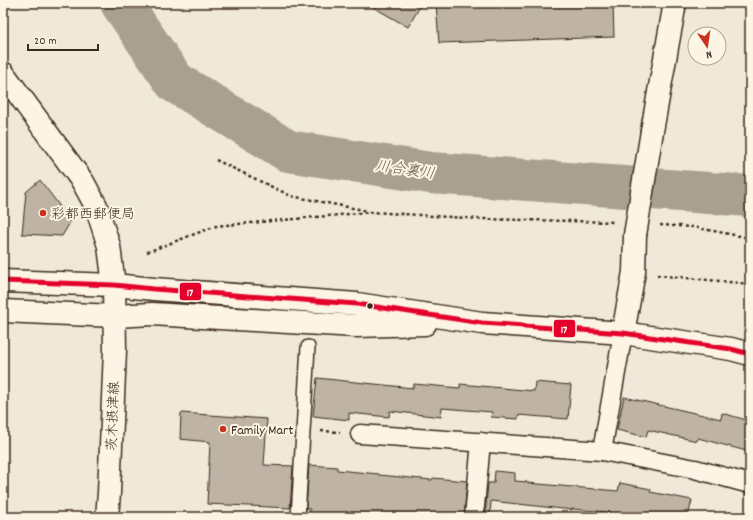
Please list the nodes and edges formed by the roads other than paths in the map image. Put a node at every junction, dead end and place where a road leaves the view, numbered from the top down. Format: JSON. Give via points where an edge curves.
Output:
{"nodes":[{"id":1,"x":675,"y":3,"type":"edge"},
{"id":2,"x":3,"y":73,"type":"edge"},
{"id":3,"x":3,"y":281,"type":"edge"},
{"id":4,"x":114,"y":285,"type":"junction"},
{"id":5,"x":3,"y":311,"type":"edge"},
{"id":6,"x":115,"y":316,"type":"junction"},
{"id":7,"x":482,"y":323,"type":"junction"},
{"id":8,"x":623,"y":333,"type":"junction"},
{"id":9,"x":308,"y":347,"type":"dead end"},
{"id":10,"x":750,"y":354,"type":"edge"},
{"id":11,"x":360,"y":434,"type":"road end"},
{"id":12,"x":480,"y":442,"type":"junction"},
{"id":13,"x":602,"y":451,"type":"junction"},
{"id":14,"x":750,"y":484,"type":"edge"},
{"id":15,"x":107,"y":517,"type":"edge"},
{"id":16,"x":298,"y":517,"type":"edge"},
{"id":17,"x":474,"y":517,"type":"edge"}],
"edges":[{"from":1,"to":8,"type":"street","bridge":true,"via":[[635,235],[634,272]]},
{"from":2,"to":4,"type":"street","name":"茨木摂津線","via":[[83,182],[96,206],[109,246]]},
{"from":3,"to":4,"type":"street"},
{"from":4,"to":6,"type":"street","name":"茨木摂津線"},
{"from":4,"to":7,"type":"street","via":[[357,304]]},
{"from":5,"to":6,"type":"street"},
{"from":6,"to":7,"type":"street","via":[[152,314],[356,326]]},
{"from":6,"to":15,"type":"street","name":"茨木摂津線"},
{"from":7,"to":8,"type":"street"},
{"from":8,"to":10,"type":"street"},
{"from":8,"to":13,"type":"street"},
{"from":9,"to":16,"type":"street"},
{"from":11,"to":12,"type":"street"},
{"from":12,"to":13,"type":"street"},
{"from":12,"to":17,"type":"street"},
{"from":13,"to":14,"type":"street","via":[[695,469]]}]}
